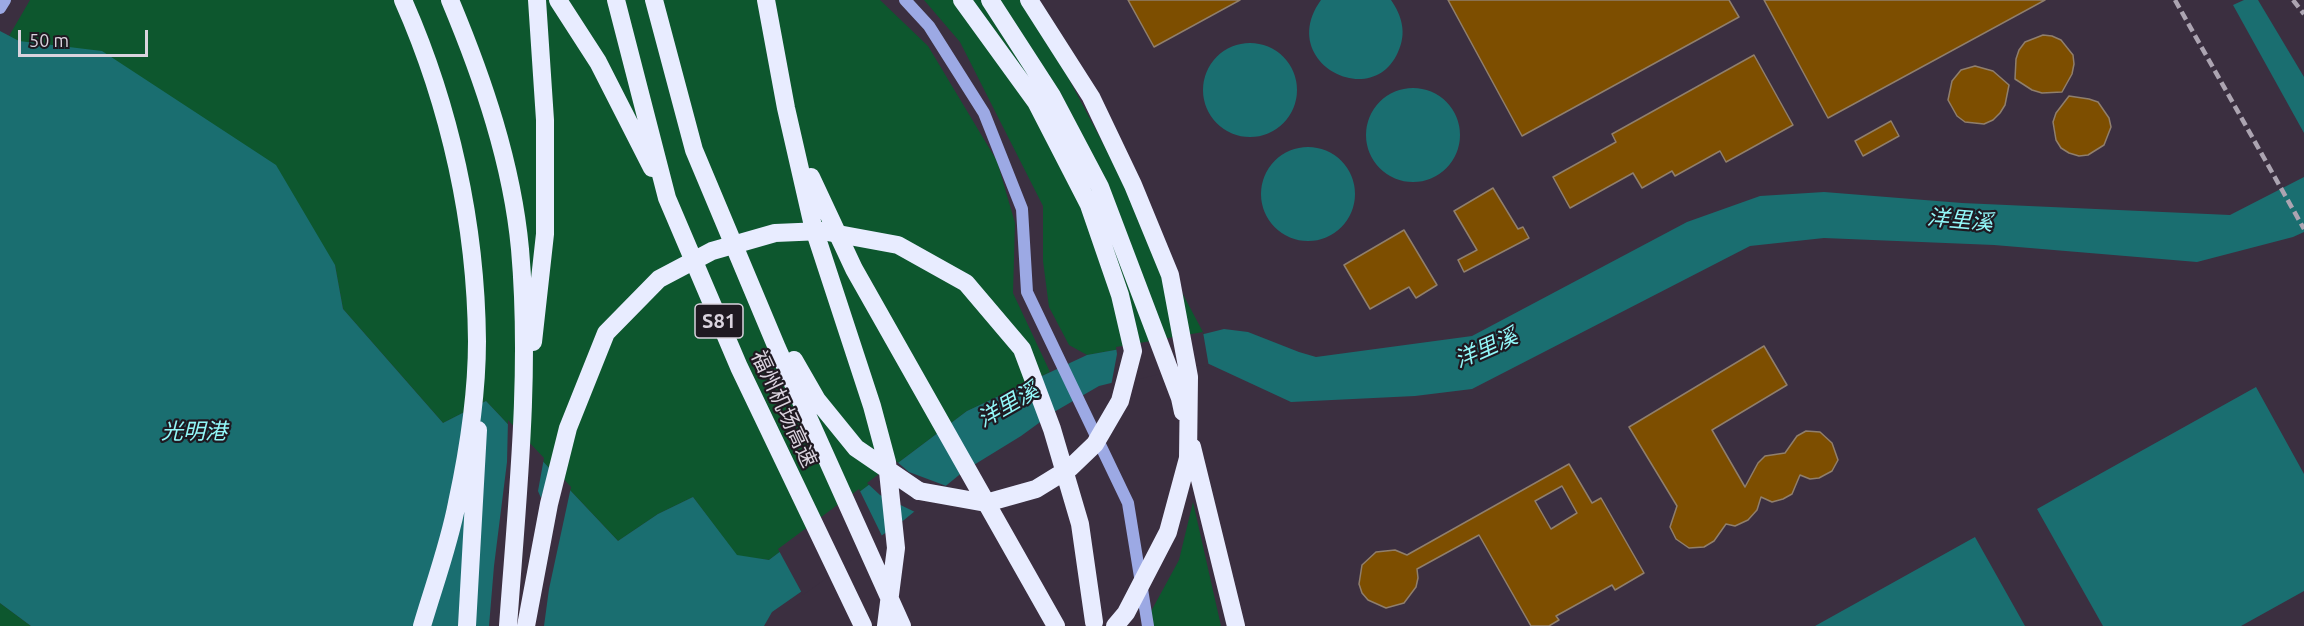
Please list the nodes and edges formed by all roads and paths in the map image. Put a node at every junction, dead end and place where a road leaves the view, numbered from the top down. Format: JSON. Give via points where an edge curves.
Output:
{"nodes":[{"id":1,"x":5,"y":0,"type":"edge"},
{"id":2,"x":403,"y":0,"type":"edge"},
{"id":3,"x":450,"y":0,"type":"edge"},
{"id":4,"x":537,"y":0,"type":"edge"},
{"id":5,"x":558,"y":0,"type":"edge"},
{"id":6,"x":616,"y":0,"type":"edge"},
{"id":7,"x":654,"y":0,"type":"edge"},
{"id":8,"x":766,"y":0,"type":"edge"},
{"id":9,"x":905,"y":0,"type":"edge"},
{"id":10,"x":962,"y":0,"type":"edge"},
{"id":11,"x":990,"y":0,"type":"edge"},
{"id":12,"x":1029,"y":0,"type":"edge"},
{"id":13,"x":0,"y":8,"type":"edge"},
{"id":14,"x":786,"y":108,"type":"junction"},
{"id":15,"x":667,"y":198,"type":"junction"},
{"id":16,"x":754,"y":291,"type":"junction"},
{"id":17,"x":477,"y":341,"type":"junction"},
{"id":18,"x":517,"y":494,"type":"junction"},
{"id":19,"x":1095,"y":624,"type":"edge"},
{"id":20,"x":422,"y":626,"type":"edge"},
{"id":21,"x":467,"y":626,"type":"edge"},
{"id":22,"x":508,"y":626,"type":"edge"},
{"id":23,"x":526,"y":626,"type":"edge"},
{"id":24,"x":863,"y":626,"type":"edge"},
{"id":25,"x":886,"y":626,"type":"edge"},
{"id":26,"x":902,"y":626,"type":"edge"},
{"id":27,"x":1056,"y":626,"type":"edge"},
{"id":28,"x":1115,"y":626,"type":"edge"},
{"id":29,"x":1148,"y":626,"type":"edge"},
{"id":30,"x":1236,"y":626,"type":"edge"}],
"edges":[{"from":1,"to":13,"type":"main road"},
{"from":2,"to":17,"type":"highway","via":[[439,96],[460,178],[472,257]]},
{"from":3,"to":18,"type":"highway","via":[[485,90],[507,170],[520,248],[524,350]]},
{"from":4,"to":18,"type":"highway","via":[[545,120],[545,234]]},
{"from":5,"to":15,"type":"highway","via":[[598,62]]},
{"from":6,"to":15,"type":"highway","name":"福州机场高速","number":"S81"},
{"from":7,"to":16,"type":"highway","name":"福州机场高速","number":"S81","via":[[694,150]]},
{"from":8,"to":14,"type":"highway"},
{"from":9,"to":29,"type":"main road","via":[[929,26],[984,113],[1022,209],[1027,292],[1128,503]]},
{"from":10,"to":16,"type":"highway","bridge":true,"via":[[1036,102],[1089,205],[1120,295],[1133,351],[1120,401],[1095,444],[1070,468],[1036,489],[986,503],[919,491],[856,448],[817,400]]},
{"from":11,"to":30,"type":"highway","bridge":true,"via":[[1052,96],[1100,187],[1180,398]]},
{"from":12,"to":28,"type":"highway","bridge":true,"via":[[1091,97],[1133,185],[1170,275],[1189,377],[1188,458],[1168,532],[1126,613]]},
{"from":14,"to":25,"type":"highway","via":[[813,226],[887,462],[896,548]]},
{"from":14,"to":27,"type":"highway","via":[[816,191],[854,269]]},
{"from":15,"to":24,"type":"highway","name":"福州机场高速","number":"S81","via":[[739,367]]},
{"from":16,"to":26,"type":"highway","name":"福州机场高速","number":"S81"},
{"from":17,"to":20,"type":"highway","via":[[471,420],[457,504]]},
{"from":17,"to":21,"type":"highway","via":[[478,451]]},
{"from":18,"to":22,"type":"highway"},
{"from":19,"to":23,"type":"highway","bridge":true,"via":[[1080,524],[1052,429],[1022,349],[966,283],[898,245],[822,231],[775,233],[712,251],[659,279],[606,333],[568,428]]}]}
